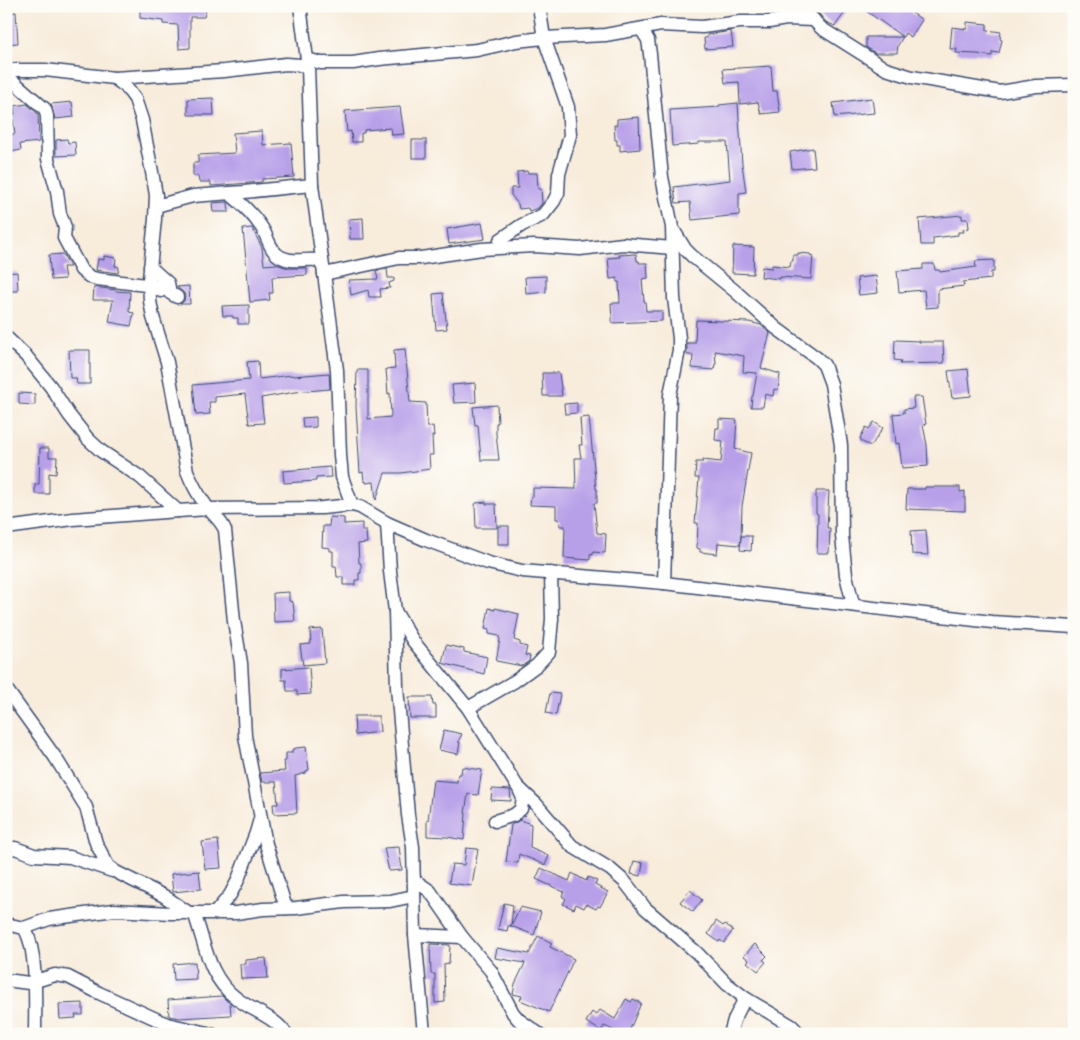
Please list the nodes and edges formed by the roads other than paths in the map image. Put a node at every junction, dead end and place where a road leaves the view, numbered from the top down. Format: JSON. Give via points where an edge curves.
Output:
{"nodes":[{"id":1,"x":300,"y":6,"type":"edge"},
{"id":2,"x":539,"y":6,"type":"edge"},
{"id":3,"x":787,"y":6,"type":"edge"},
{"id":4,"x":814,"y":20,"type":"junction"},
{"id":5,"x":641,"y":29,"type":"junction"},
{"id":6,"x":544,"y":38,"type":"junction"},
{"id":7,"x":308,"y":63,"type":"junction"},
{"id":8,"x":6,"y":70,"type":"edge"},
{"id":9,"x":6,"y":75,"type":"edge"},
{"id":10,"x":114,"y":78,"type":"junction"},
{"id":11,"x":1074,"y":85,"type":"edge"},
{"id":12,"x":312,"y":185,"type":"junction"},
{"id":13,"x":229,"y":193,"type":"junction"},
{"id":14,"x":156,"y":206,"type":"junction"},
{"id":15,"x":672,"y":227,"type":"junction"},
{"id":16,"x":500,"y":240,"type":"dead end"},
{"id":17,"x":674,"y":248,"type":"junction"},
{"id":18,"x":150,"y":267,"type":"junction"},
{"id":19,"x":323,"y":271,"type":"junction"},
{"id":20,"x":149,"y":285,"type":"junction"},
{"id":21,"x":169,"y":293,"type":"junction"},
{"id":22,"x":150,"y":301,"type":"junction"},
{"id":23,"x":6,"y":337,"type":"edge"},
{"id":24,"x":352,"y":505,"type":"junction"},
{"id":25,"x":208,"y":509,"type":"junction"},
{"id":26,"x":178,"y":510,"type":"junction"},
{"id":27,"x":387,"y":523,"type":"junction"},
{"id":28,"x":6,"y":528,"type":"edge"},
{"id":29,"x":550,"y":573,"type":"junction"},
{"id":30,"x":664,"y":583,"type":"junction"},
{"id":31,"x":853,"y":604,"type":"junction"},
{"id":32,"x":395,"y":611,"type":"junction"},
{"id":33,"x":1074,"y":627,"type":"edge"},
{"id":34,"x":6,"y":689,"type":"edge"},
{"id":35,"x":468,"y":708,"type":"junction"},
{"id":36,"x":517,"y":786,"type":"junction"},
{"id":37,"x":260,"y":817,"type":"junction"},
{"id":38,"x":495,"y":820,"type":"dead end"},
{"id":39,"x":6,"y":849,"type":"edge"},
{"id":40,"x":116,"y":872,"type":"junction"},
{"id":41,"x":414,"y":880,"type":"junction"},
{"id":42,"x":414,"y":896,"type":"junction"},
{"id":43,"x":286,"y":908,"type":"junction"},
{"id":44,"x":192,"y":913,"type":"junction"},
{"id":45,"x":215,"y":913,"type":"junction"},
{"id":46,"x":6,"y":924,"type":"edge"},
{"id":47,"x":24,"y":928,"type":"junction"},
{"id":48,"x":415,"y":935,"type":"junction"},
{"id":49,"x":462,"y":937,"type":"junction"},
{"id":50,"x":6,"y":980,"type":"edge"},
{"id":51,"x":35,"y":981,"type":"junction"},
{"id":52,"x":745,"y":998,"type":"junction"},
{"id":53,"x":788,"y":1029,"type":"edge"},
{"id":54,"x":182,"y":1031,"type":"edge"},
{"id":55,"x":35,"y":1034,"type":"edge"},
{"id":56,"x":212,"y":1034,"type":"edge"},
{"id":57,"x":286,"y":1034,"type":"edge"},
{"id":58,"x":424,"y":1034,"type":"edge"},
{"id":59,"x":539,"y":1034,"type":"edge"},
{"id":60,"x":730,"y":1034,"type":"edge"},
{"id":61,"x":800,"y":1034,"type":"edge"}],
"edges":[{"from":1,"to":7,"type":"street"},
{"from":2,"to":6,"type":"street"},
{"from":3,"to":4,"type":"street"},
{"from":4,"to":5,"type":"street","via":[[786,19],[702,27],[674,24]]},
{"from":4,"to":11,"type":"street","via":[[821,28],[886,69],[912,78],[1000,92],[1036,86]]},
{"from":5,"to":6,"type":"street","via":[[605,35]]},
{"from":5,"to":15,"type":"street","via":[[648,40],[662,177]]},
{"from":6,"to":7,"type":"street","via":[[471,51],[353,63]]},
{"from":6,"to":16,"type":"street","via":[[570,121],[558,193],[548,211]]},
{"from":7,"to":10,"type":"street"},
{"from":7,"to":12,"type":"street"},
{"from":8,"to":10,"type":"street","via":[[50,70]]},
{"from":9,"to":20,"type":"street","via":[[45,109],[48,158],[58,191],[64,238],[81,270],[97,280]]},
{"from":10,"to":14,"type":"street","via":[[131,93],[142,120]]},
{"from":12,"to":13,"type":"street"},
{"from":12,"to":19,"type":"street"},
{"from":13,"to":14,"type":"street","via":[[186,197]]},
{"from":13,"to":19,"type":"street","via":[[253,216],[277,255],[290,260],[319,261]]},
{"from":14,"to":18,"type":"street"},
{"from":15,"to":17,"type":"street"},
{"from":15,"to":31,"type":"street","via":[[692,256],[824,366],[831,384],[841,444],[842,536]]},
{"from":17,"to":19,"type":"street","via":[[636,244],[568,249],[518,247],[399,258]]},
{"from":17,"to":30,"type":"street","via":[[674,298],[679,344],[670,395]]},
{"from":18,"to":20,"type":"street"},
{"from":18,"to":21,"type":"street","via":[[168,283]]},
{"from":19,"to":24,"type":"street","via":[[337,370],[341,470]]},
{"from":20,"to":21,"type":"street"},
{"from":20,"to":22,"type":"street"},
{"from":21,"to":22,"type":"street"},
{"from":22,"to":25,"type":"street","via":[[166,362],[187,471]]},
{"from":23,"to":26,"type":"street","via":[[51,387],[88,439]]},
{"from":24,"to":25,"type":"street"},
{"from":24,"to":27,"type":"street"},
{"from":25,"to":26,"type":"street"},
{"from":25,"to":37,"type":"street","via":[[225,530],[241,663],[245,736]]},
{"from":26,"to":28,"type":"street"},
{"from":27,"to":29,"type":"street","via":[[488,562],[522,571]]},
{"from":27,"to":32,"type":"street"},
{"from":29,"to":30,"type":"street"},
{"from":29,"to":35,"type":"street","via":[[552,619],[546,657],[515,681]]},
{"from":30,"to":31,"type":"street"},
{"from":31,"to":33,"type":"street","via":[[992,622]]},
{"from":32,"to":35,"type":"street","via":[[413,641]]},
{"from":32,"to":41,"type":"street","via":[[397,686]]},
{"from":34,"to":40,"type":"street","via":[[86,807],[101,855]]},
{"from":35,"to":36,"type":"street"},
{"from":36,"to":38,"type":"street","via":[[523,798],[521,809],[514,815]]},
{"from":36,"to":52,"type":"street","via":[[572,846],[625,882],[644,908]]},
{"from":37,"to":43,"type":"street"},
{"from":37,"to":45,"type":"street","via":[[237,882]]},
{"from":39,"to":40,"type":"street","via":[[70,857]]},
{"from":40,"to":44,"type":"street"},
{"from":41,"to":42,"type":"street"},
{"from":41,"to":49,"type":"street","via":[[430,891]]},
{"from":42,"to":43,"type":"street","via":[[390,901]]},
{"from":42,"to":48,"type":"street"},
{"from":43,"to":45,"type":"street"},
{"from":44,"to":45,"type":"street"},
{"from":44,"to":47,"type":"street","via":[[114,910],[49,919]]},
{"from":44,"to":57,"type":"street","via":[[209,962],[229,992],[273,1020]]},
{"from":46,"to":47,"type":"street"},
{"from":47,"to":51,"type":"street","via":[[28,934]]},
{"from":48,"to":49,"type":"street"},
{"from":48,"to":58,"type":"street"},
{"from":49,"to":59,"type":"street","via":[[491,971],[512,1013]]},
{"from":50,"to":51,"type":"street"},
{"from":51,"to":54,"type":"street","via":[[55,975],[68,977]]},
{"from":51,"to":55,"type":"street"},
{"from":52,"to":53,"type":"street"},
{"from":52,"to":60,"type":"street"},
{"from":53,"to":61,"type":"street"},
{"from":54,"to":56,"type":"street"}]}
